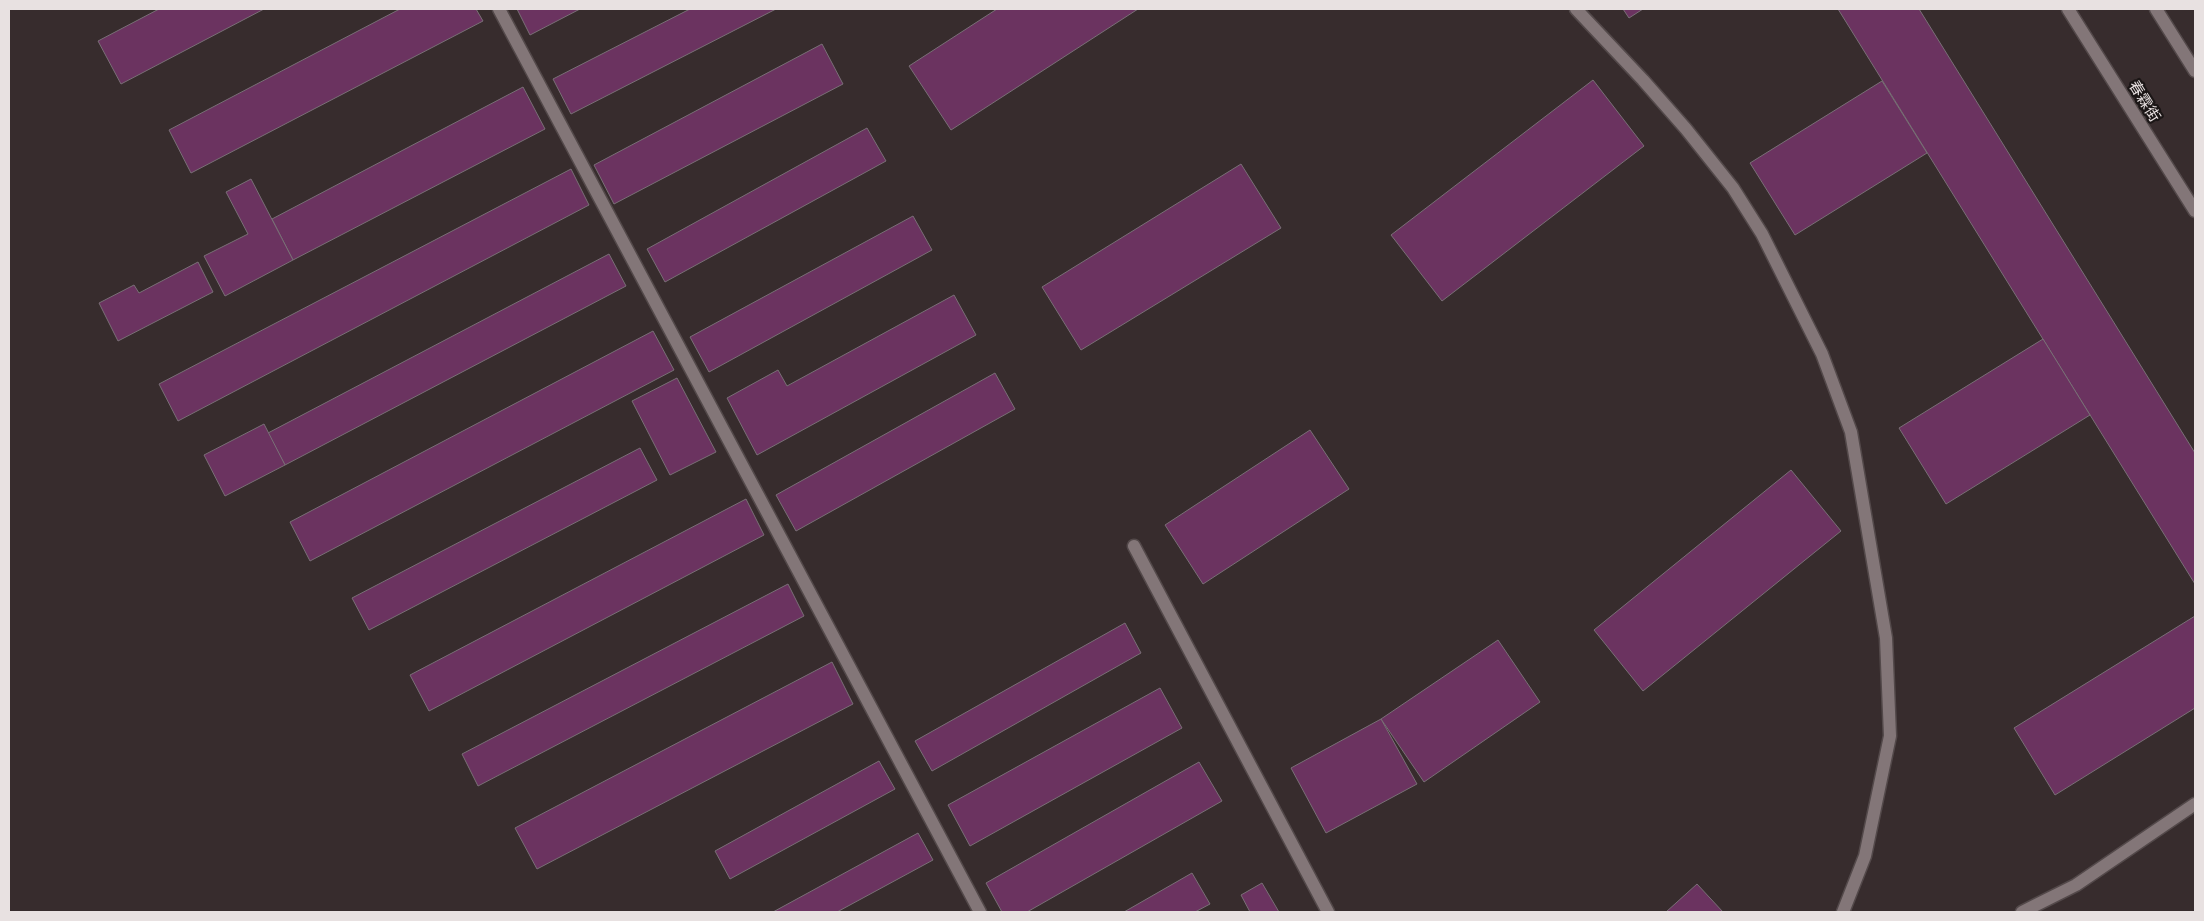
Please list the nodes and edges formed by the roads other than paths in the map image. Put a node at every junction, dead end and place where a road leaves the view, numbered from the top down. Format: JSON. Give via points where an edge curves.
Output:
{"nodes":[{"id":1,"x":499,"y":9,"type":"edge"},
{"id":2,"x":1576,"y":9,"type":"edge"},
{"id":3,"x":2068,"y":9,"type":"edge"},
{"id":4,"x":2156,"y":9,"type":"edge"},
{"id":5,"x":2195,"y":71,"type":"edge"},
{"id":6,"x":2195,"y":211,"type":"edge"},
{"id":7,"x":1134,"y":546,"type":"dead end"},
{"id":8,"x":2195,"y":804,"type":"edge"},
{"id":9,"x":980,"y":912,"type":"edge"},
{"id":10,"x":1328,"y":912,"type":"edge"},
{"id":11,"x":1843,"y":912,"type":"edge"},
{"id":12,"x":2022,"y":912,"type":"edge"}],
"edges":[{"from":1,"to":9,"type":"street"},
{"from":2,"to":11,"type":"street","via":[[1662,101],[1733,188],[1762,234],[1822,354],[1851,432],[1886,638],[1890,736],[1865,856]]},
{"from":3,"to":6,"type":"street","name":"春霖街"},
{"from":4,"to":5,"type":"street"},
{"from":7,"to":10,"type":"street"},
{"from":8,"to":12,"type":"street","via":[[2076,885]]}]}
